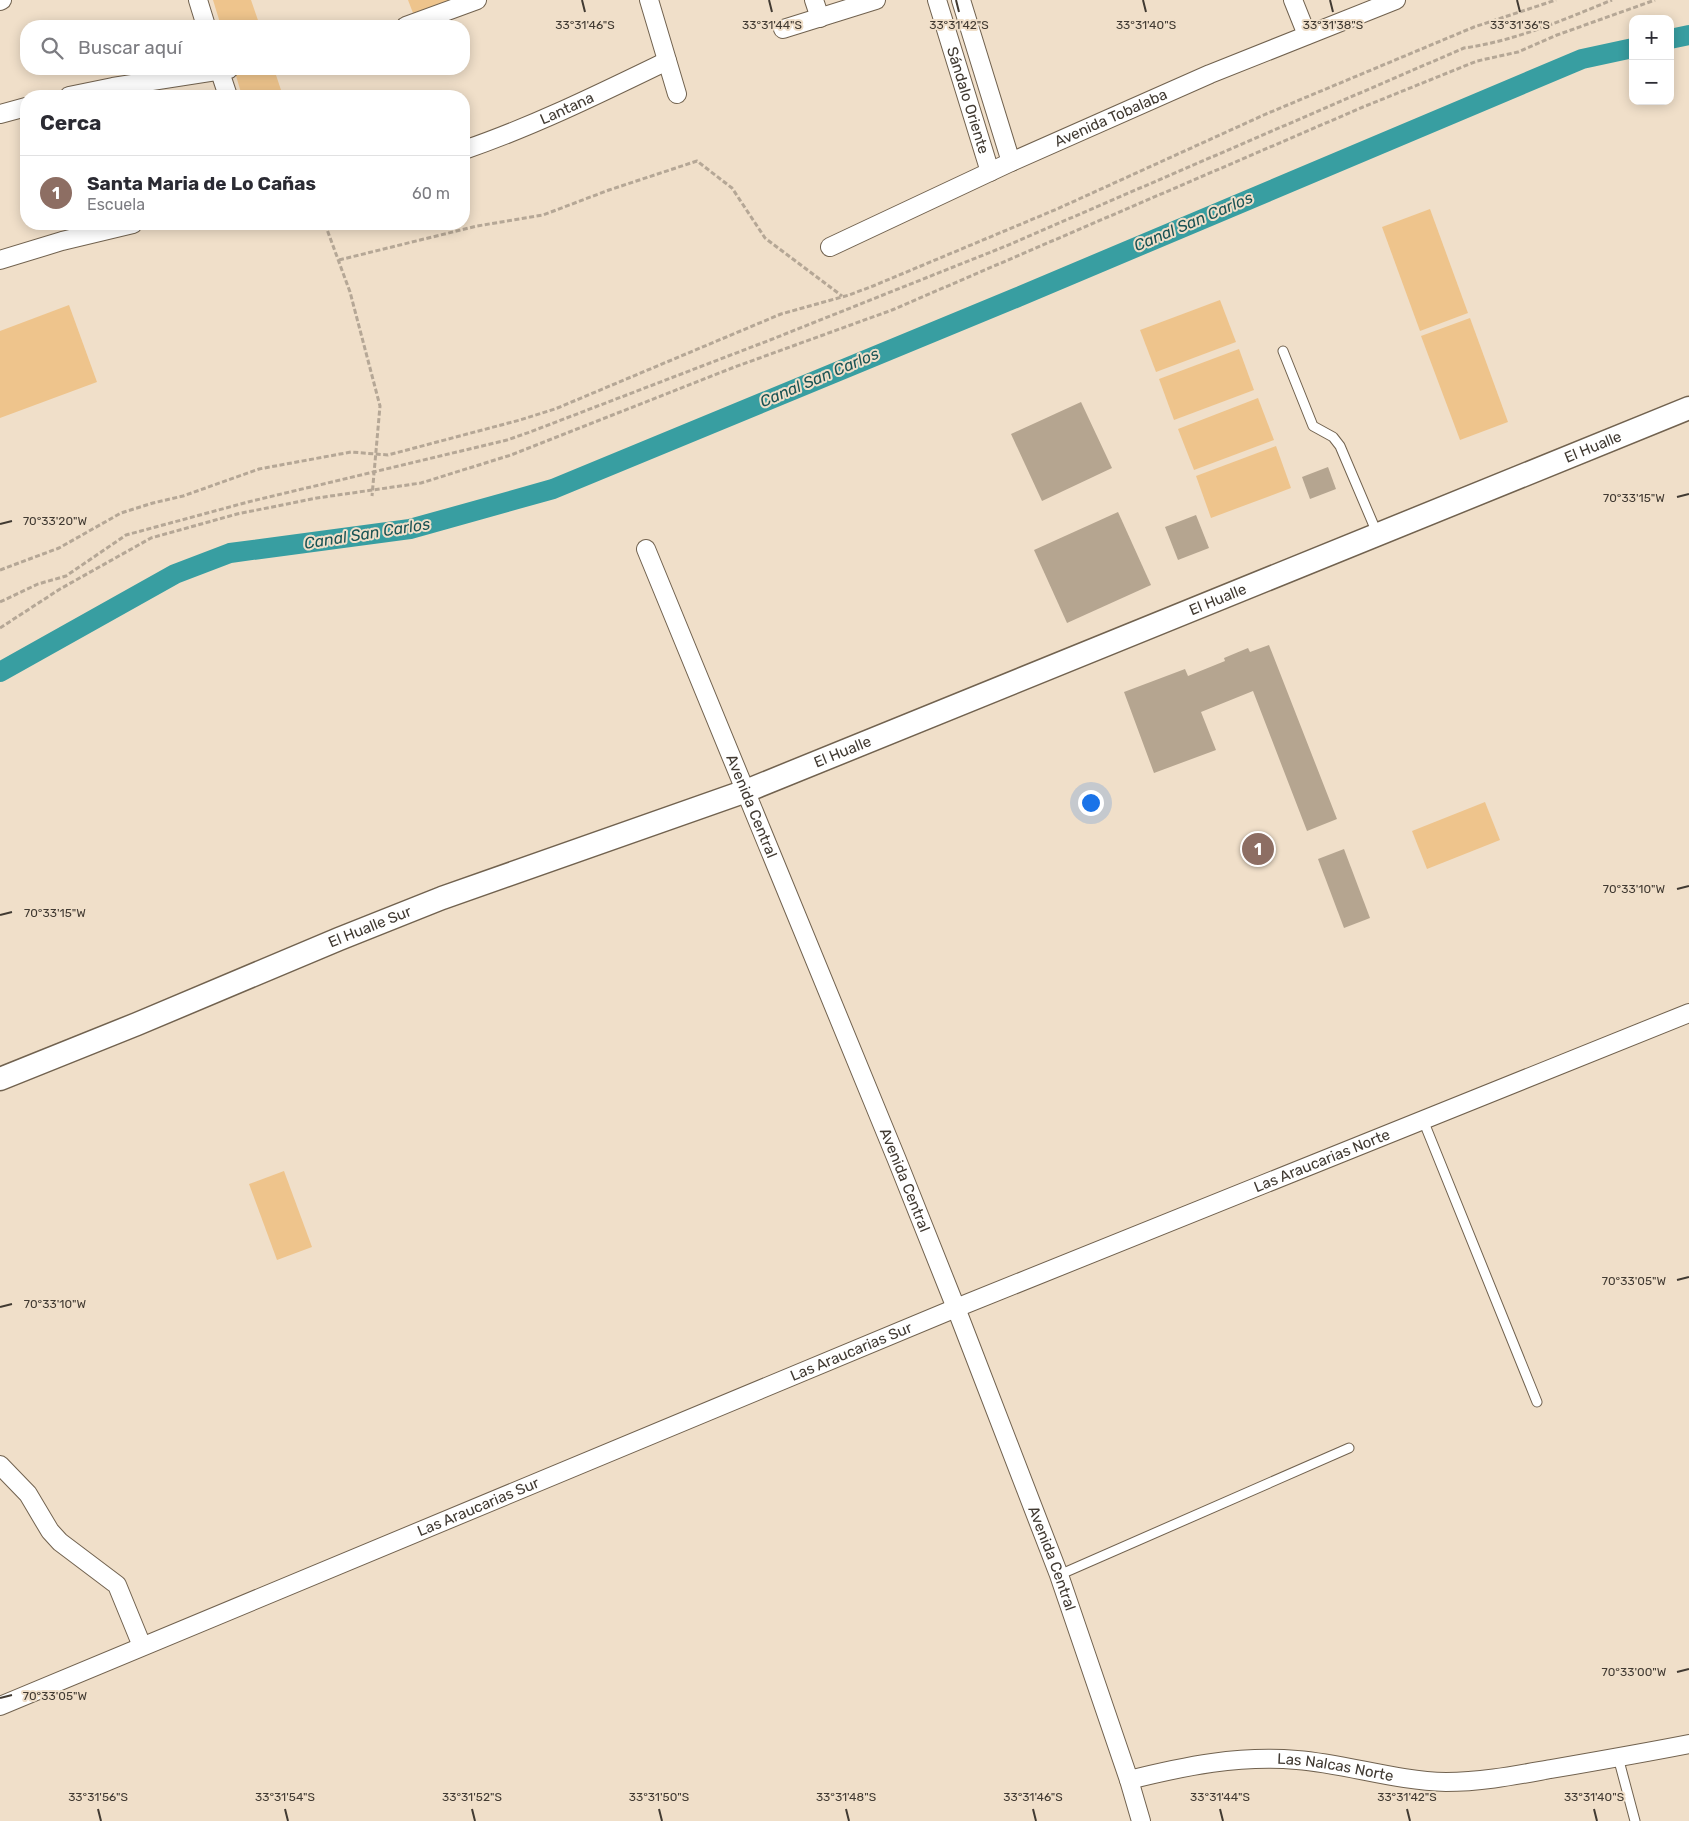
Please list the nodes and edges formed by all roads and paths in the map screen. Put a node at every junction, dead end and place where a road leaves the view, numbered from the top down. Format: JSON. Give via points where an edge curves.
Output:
{"nodes":[{"id":1,"x":198,"y":0,"type":"edge"},
{"id":2,"x":477,"y":0,"type":"edge"},
{"id":3,"x":649,"y":0,"type":"edge"},
{"id":4,"x":814,"y":0,"type":"edge"},
{"id":5,"x":876,"y":0,"type":"edge"},
{"id":6,"x":937,"y":0,"type":"edge"},
{"id":7,"x":961,"y":0,"type":"edge"},
{"id":8,"x":1292,"y":0,"type":"edge"},
{"id":9,"x":1396,"y":0,"type":"edge"},
{"id":10,"x":1556,"y":0,"type":"edge"},
{"id":11,"x":1612,"y":0,"type":"edge"},
{"id":12,"x":1655,"y":0,"type":"edge"},
{"id":13,"x":820,"y":18,"type":"junction"},
{"id":14,"x":204,"y":20,"type":"edge"},
{"id":15,"x":422,"y":20,"type":"edge"},
{"id":16,"x":783,"y":29,"type":"dead end"},
{"id":17,"x":1307,"y":35,"type":"junction"},
{"id":18,"x":667,"y":61,"type":"junction"},
{"id":19,"x":186,"y":75,"type":"edge"},
{"id":20,"x":224,"y":75,"type":"edge"},
{"id":21,"x":98,"y":90,"type":"edge"},
{"id":22,"x":227,"y":90,"type":"edge"},
{"id":23,"x":677,"y":94,"type":"dead end"},
{"id":24,"x":20,"y":109,"type":"edge"},
{"id":25,"x":0,"y":114,"type":"edge"},
{"id":26,"x":470,"y":148,"type":"edge"},
{"id":27,"x":1011,"y":162,"type":"junction"},
{"id":28,"x":990,"y":172,"type":"junction"},
{"id":29,"x":470,"y":228,"type":"edge"},
{"id":30,"x":108,"y":230,"type":"edge"},
{"id":31,"x":327,"y":230,"type":"edge"},
{"id":32,"x":461,"y":230,"type":"edge"},
{"id":33,"x":830,"y":247,"type":"dead end"},
{"id":34,"x":0,"y":260,"type":"edge"},
{"id":35,"x":339,"y":260,"type":"junction"},
{"id":36,"x":842,"y":296,"type":"junction"},
{"id":37,"x":1282,"y":351,"type":"dead end"},
{"id":38,"x":1689,"y":408,"type":"edge"},
{"id":39,"x":376,"y":453,"type":"junction"},
{"id":40,"x":374,"y":472,"type":"junction"},
{"id":41,"x":372,"y":490,"type":"junction"},
{"id":42,"x":372,"y":496,"type":"dead end"},
{"id":43,"x":1378,"y":535,"type":"junction"},
{"id":44,"x":646,"y":549,"type":"dead end"},
{"id":45,"x":0,"y":570,"type":"edge"},
{"id":46,"x":0,"y":602,"type":"edge"},
{"id":47,"x":0,"y":628,"type":"edge"},
{"id":48,"x":746,"y":792,"type":"junction"},
{"id":49,"x":1689,"y":1013,"type":"edge"},
{"id":50,"x":0,"y":1079,"type":"edge"},
{"id":51,"x":1423,"y":1120,"type":"junction"},
{"id":52,"x":956,"y":1308,"type":"junction"},
{"id":53,"x":1537,"y":1402,"type":"dead end"},
{"id":54,"x":1349,"y":1448,"type":"dead end"},
{"id":55,"x":0,"y":1466,"type":"edge"},
{"id":56,"x":1059,"y":1575,"type":"junction"},
{"id":57,"x":142,"y":1646,"type":"junction"},
{"id":58,"x":0,"y":1706,"type":"edge"},
{"id":59,"x":1689,"y":1744,"type":"edge"},
{"id":60,"x":1618,"y":1757,"type":"junction"},
{"id":61,"x":1129,"y":1780,"type":"junction"},
{"id":62,"x":1141,"y":1821,"type":"edge"},
{"id":63,"x":1635,"y":1821,"type":"edge"}],
"edges":[{"from":1,"to":14,"type":"street"},
{"from":2,"to":15,"type":"street"},
{"from":3,"to":18,"type":"street"},
{"from":4,"to":13,"type":"street"},
{"from":5,"to":13,"type":"street"},
{"from":6,"to":28,"type":"street","name":"Sándalo Oriente"},
{"from":7,"to":27,"type":"street","name":"Sándalo Oriente"},
{"from":8,"to":17,"type":"street"},
{"from":9,"to":17,"type":"street","name":"Avenida Tobalaba"},
{"from":10,"to":36,"type":"path","via":[[1474,27],[1266,114],[1024,223]]},
{"from":11,"to":40,"type":"path","via":[[1516,37],[1464,48],[1006,246],[762,344],[506,440]]},
{"from":12,"to":41,"type":"path","via":[[1518,52],[1477,61],[1363,106],[892,310],[511,454],[421,482]]},
{"from":13,"to":16,"type":"street"},
{"from":17,"to":27,"type":"street","name":"Avenida Tobalaba"},
{"from":18,"to":23,"type":"street"},
{"from":18,"to":26,"type":"street","name":"Lantana","via":[[550,116]]},
{"from":19,"to":21,"type":"street"},
{"from":20,"to":22,"type":"street"},
{"from":24,"to":25,"type":"street"},
{"from":27,"to":28,"type":"street","name":"Avenida Tobalaba"},
{"from":28,"to":33,"type":"street","name":"Avenida Tobalaba"},
{"from":29,"to":36,"type":"path","via":[[543,215],[697,161],[732,188],[765,238]]},
{"from":30,"to":34,"type":"street"},
{"from":31,"to":35,"type":"path"},
{"from":32,"to":35,"type":"path"},
{"from":35,"to":39,"type":"path","via":[[380,406]]},
{"from":36,"to":39,"type":"path","via":[[781,314],[528,418],[388,454]]},
{"from":37,"to":43,"type":"lane","via":[[1313,426],[1333,437],[1340,446]]},
{"from":38,"to":43,"type":"street","name":"El Hualle"},
{"from":39,"to":40,"type":"path"},
{"from":39,"to":45,"type":"path","via":[[332,454],[259,469],[183,496],[121,513],[59,548]]},
{"from":40,"to":41,"type":"path"},
{"from":40,"to":46,"type":"path","via":[[126,535],[66,576],[38,584]]},
{"from":41,"to":42,"type":"path"},
{"from":41,"to":47,"type":"path","via":[[237,514],[151,538],[60,589]]},
{"from":43,"to":48,"type":"street","name":"El Hualle"},
{"from":44,"to":48,"type":"street","name":"Avenida Central"},
{"from":48,"to":50,"type":"street","name":"El Hualle Sur","via":[[442,898]]},
{"from":48,"to":52,"type":"street","name":"Avenida Central"},
{"from":49,"to":51,"type":"street","name":"Las Araucarias Norte"},
{"from":51,"to":52,"type":"street","name":"Las Araucarias Norte"},
{"from":51,"to":53,"type":"lane"},
{"from":52,"to":56,"type":"street","name":"Avenida Central"},
{"from":52,"to":57,"type":"street","name":"Las Araucarias Sur"},
{"from":54,"to":56,"type":"lane"},
{"from":55,"to":57,"type":"street","via":[[28,1494],[46,1526],[60,1542],[117,1585]]},
{"from":56,"to":61,"type":"street","name":"Avenida Central"},
{"from":57,"to":58,"type":"street","name":"Las Araucarias Sur"},
{"from":59,"to":60,"type":"street","name":"Las Nalcas Norte"},
{"from":60,"to":61,"type":"street","name":"Las Nalcas Norte","via":[[1481,1780],[1446,1782],[1298,1760],[1260,1758],[1187,1766]]},
{"from":60,"to":63,"type":"lane"},
{"from":61,"to":62,"type":"street","name":"Avenida Central"}]}
